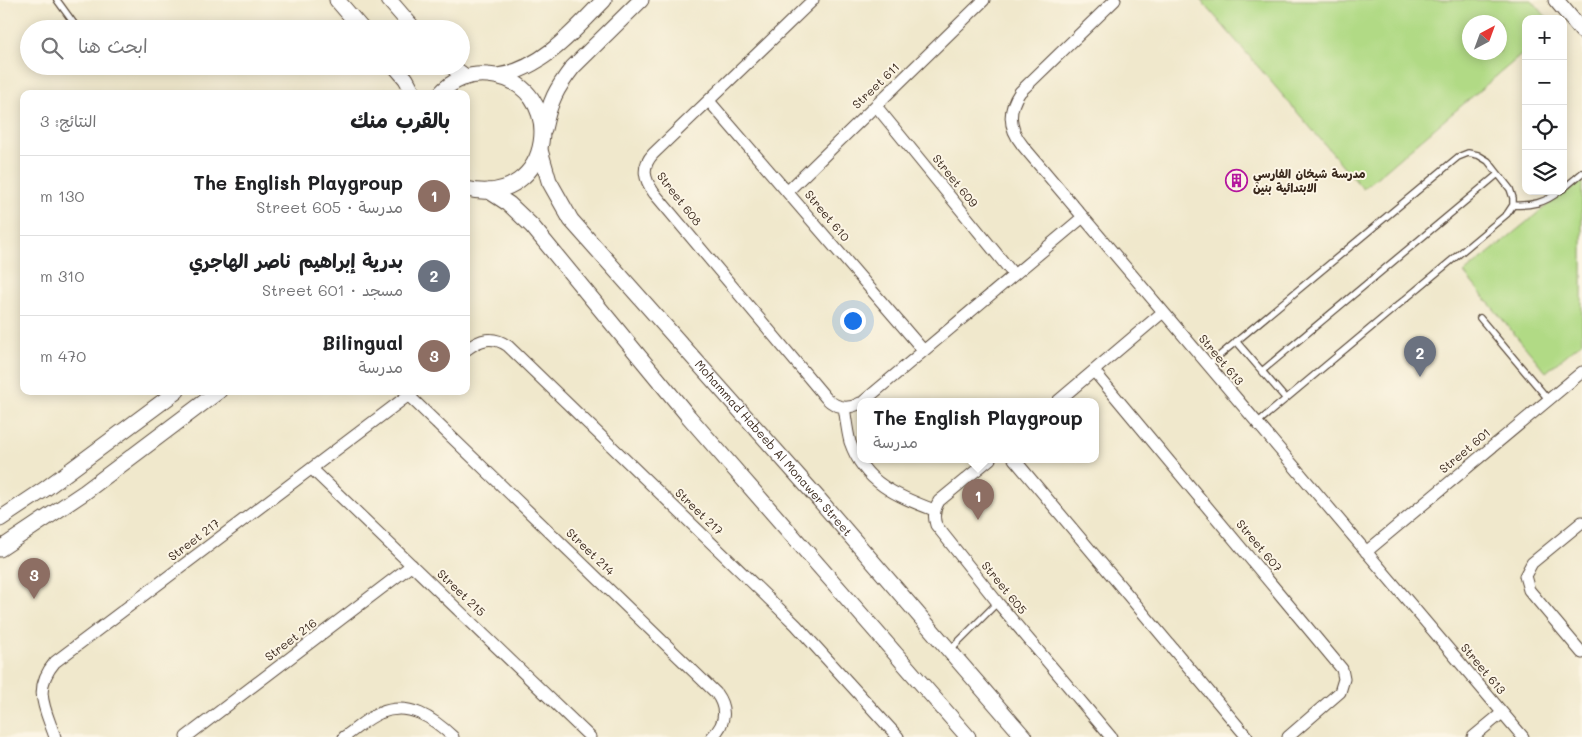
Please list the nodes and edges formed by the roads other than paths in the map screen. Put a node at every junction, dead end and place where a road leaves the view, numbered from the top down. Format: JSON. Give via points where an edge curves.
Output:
{"nodes":[{"id":1,"x":57,"y":0,"type":"edge"},
{"id":2,"x":337,"y":0,"type":"edge"},
{"id":3,"x":389,"y":0,"type":"edge"},
{"id":4,"x":604,"y":0,"type":"edge"},
{"id":5,"x":641,"y":0,"type":"edge"},
{"id":6,"x":813,"y":0,"type":"edge"},
{"id":7,"x":984,"y":0,"type":"edge"},
{"id":8,"x":1115,"y":0,"type":"edge"},
{"id":9,"x":1556,"y":0,"type":"edge"},
{"id":10,"x":71,"y":20,"type":"edge"},
{"id":11,"x":354,"y":20,"type":"edge"},
{"id":12,"x":406,"y":20,"type":"edge"},
{"id":13,"x":1582,"y":31,"type":"edge"},
{"id":14,"x":402,"y":75,"type":"edge"},
{"id":15,"x":463,"y":75,"type":"edge"},
{"id":16,"x":498,"y":76,"type":"junction"},
{"id":17,"x":466,"y":77,"type":"junction"},
{"id":18,"x":412,"y":90,"type":"edge"},
{"id":19,"x":444,"y":90,"type":"edge"},
{"id":20,"x":709,"y":101,"type":"junction"},
{"id":21,"x":876,"y":106,"type":"junction"},
{"id":22,"x":541,"y":142,"type":"junction"},
{"id":23,"x":1582,"y":173,"type":"edge"},
{"id":24,"x":1498,"y":174,"type":"junction"},
{"id":25,"x":1567,"y":186,"type":"edge"},
{"id":26,"x":474,"y":191,"type":"edge"},
{"id":27,"x":788,"y":192,"type":"junction"},
{"id":28,"x":1555,"y":195,"type":"edge"},
{"id":29,"x":1513,"y":205,"type":"junction"},
{"id":30,"x":1083,"y":217,"type":"junction"},
{"id":31,"x":1014,"y":274,"type":"junction"},
{"id":32,"x":1163,"y":312,"type":"junction"},
{"id":33,"x":1480,"y":318,"type":"dead end"},
{"id":34,"x":1236,"y":341,"type":"junction"},
{"id":35,"x":470,"y":347,"type":"edge"},
{"id":36,"x":923,"y":350,"type":"junction"},
{"id":37,"x":1208,"y":365,"type":"junction"},
{"id":38,"x":1094,"y":371,"type":"junction"},
{"id":39,"x":1262,"y":371,"type":"junction"},
{"id":40,"x":1582,"y":372,"type":"edge"},
{"id":41,"x":172,"y":395,"type":"edge"},
{"id":42,"x":214,"y":395,"type":"edge"},
{"id":43,"x":408,"y":395,"type":"edge"},
{"id":44,"x":413,"y":395,"type":"edge"},
{"id":45,"x":867,"y":398,"type":"edge"},
{"id":46,"x":1062,"y":398,"type":"edge"},
{"id":47,"x":1286,"y":399,"type":"junction"},
{"id":48,"x":1548,"y":399,"type":"junction"},
{"id":49,"x":857,"y":405,"type":"edge"},
{"id":50,"x":844,"y":408,"type":"junction"},
{"id":51,"x":1257,"y":423,"type":"junction"},
{"id":52,"x":857,"y":456,"type":"edge"},
{"id":53,"x":861,"y":463,"type":"edge"},
{"id":54,"x":985,"y":463,"type":"edge"},
{"id":55,"x":1017,"y":463,"type":"edge"},
{"id":56,"x":312,"y":468,"type":"junction"},
{"id":57,"x":934,"y":510,"type":"junction"},
{"id":58,"x":0,"y":519,"type":"edge"},
{"id":59,"x":1582,"y":522,"type":"edge"},
{"id":60,"x":0,"y":549,"type":"edge"},
{"id":61,"x":1366,"y":552,"type":"junction"},
{"id":62,"x":412,"y":565,"type":"junction"},
{"id":63,"x":998,"y":603,"type":"junction"},
{"id":64,"x":949,"y":650,"type":"junction"},
{"id":65,"x":1582,"y":653,"type":"edge"},
{"id":66,"x":1502,"y":712,"type":"junction"},
{"id":67,"x":55,"y":737,"type":"edge"},
{"id":68,"x":186,"y":737,"type":"edge"},
{"id":69,"x":344,"y":737,"type":"edge"},
{"id":70,"x":453,"y":737,"type":"edge"},
{"id":71,"x":590,"y":737,"type":"edge"},
{"id":72,"x":712,"y":737,"type":"edge"},
{"id":73,"x":898,"y":737,"type":"edge"},
{"id":74,"x":968,"y":737,"type":"edge"},
{"id":75,"x":1024,"y":737,"type":"edge"},
{"id":76,"x":1111,"y":737,"type":"edge"},
{"id":77,"x":1247,"y":737,"type":"edge"},
{"id":78,"x":1288,"y":737,"type":"edge"},
{"id":79,"x":1473,"y":737,"type":"edge"},
{"id":80,"x":1522,"y":737,"type":"edge"}],
"edges":[{"from":1,"to":10,"type":"lane"},
{"from":2,"to":11,"type":"main road"},
{"from":3,"to":12,"type":"main road"},
{"from":4,"to":16,"type":"main road","via":[[547,54],[526,67]]},
{"from":5,"to":22,"type":"main road","via":[[564,79],[550,105]]},
{"from":6,"to":20,"type":"street","name":"Street 608"},
{"from":7,"to":21,"type":"street","name":"Street 611"},
{"from":8,"to":30,"type":"street","name":"Street 613","via":[[1020,92],[1012,106],[1012,128],[1018,141]]},
{"from":9,"to":13,"type":"main road"},
{"from":14,"to":18,"type":"main road"},
{"from":15,"to":17,"type":"main road"},
{"from":16,"to":17,"type":"main road"},
{"from":16,"to":22,"type":"main road","name":"Mohammad Habeeb Al Monawer Street","via":[[520,87],[533,102],[541,119]]},
{"from":17,"to":19,"type":"main road"},
{"from":20,"to":27,"type":"street","name":"Street 610"},
{"from":20,"to":50,"type":"street","name":"Street 608","via":[[649,159],[644,170],[647,182],[821,393],[830,402]]},
{"from":21,"to":27,"type":"street","name":"Street 611"},
{"from":21,"to":31,"type":"street","name":"Street 609"},
{"from":22,"to":26,"type":"main road","via":[[532,168],[519,180],[507,187]]},
{"from":22,"to":64,"type":"main road","name":"Mohammad Habeeb Al Monawer Street","via":[[549,181],[572,220]]},
{"from":23,"to":25,"type":"lane"},
{"from":24,"to":29,"type":"lane","via":[[1510,189]]},
{"from":24,"to":34,"type":"lane","via":[[1488,161],[1478,155],[1468,153],[1458,157]]},
{"from":24,"to":39,"type":"lane"},
{"from":26,"to":74,"type":"main road","via":[[509,204],[532,226],[689,417]]},
{"from":27,"to":36,"type":"street","name":"Street 610"},
{"from":28,"to":29,"type":"lane","via":[[1540,203]]},
{"from":29,"to":47,"type":"lane","via":[[1507,214]]},
{"from":30,"to":31,"type":"street"},
{"from":30,"to":32,"type":"street","name":"Street 613"},
{"from":31,"to":36,"type":"street"},
{"from":32,"to":37,"type":"street","name":"Street 613"},
{"from":32,"to":38,"type":"street"},
{"from":33,"to":48,"type":"lane"},
{"from":34,"to":37,"type":"lane"},
{"from":34,"to":39,"type":"lane"},
{"from":35,"to":73,"type":"street","name":"Street 217","via":[[486,339],[498,340],[508,346],[796,625]]},
{"from":36,"to":45,"type":"street"},
{"from":37,"to":51,"type":"street","name":"Street 613"},
{"from":38,"to":46,"type":"street"},
{"from":38,"to":78,"type":"street","name":"Street 607","via":[[1342,669],[1344,679],[1340,692]]},
{"from":39,"to":47,"type":"lane"},
{"from":40,"to":48,"type":"street","name":"Street 601"},
{"from":41,"to":58,"type":"main road","via":[[60,479]]},
{"from":42,"to":60,"type":"main road","via":[[85,492]]},
{"from":43,"to":56,"type":"street","name":"Street 217"},
{"from":44,"to":72,"type":"street","name":"Street 214","via":[[716,693],[724,708],[724,718]]},
{"from":47,"to":51,"type":"lane"},
{"from":48,"to":61,"type":"street","name":"Street 601"},
{"from":49,"to":50,"type":"street"},
{"from":50,"to":52,"type":"street","via":[[850,442]]},
{"from":51,"to":61,"type":"street","name":"Street 613"},
{"from":53,"to":57,"type":"street","via":[[890,492]]},
{"from":54,"to":57,"type":"street","via":[[943,496]]},
{"from":55,"to":77,"type":"street"},
{"from":56,"to":62,"type":"street","name":"Street 215"},
{"from":56,"to":67,"type":"street","name":"Street 217","via":[[55,662],[42,683],[42,694]]},
{"from":57,"to":63,"type":"street","name":"Street 605","via":[[934,519],[940,530]]},
{"from":59,"to":65,"type":"street","via":[[1532,563],[1525,576],[1529,590]]},
{"from":61,"to":66,"type":"street","name":"Street 613"},
{"from":62,"to":68,"type":"street","name":"Street 216"},
{"from":62,"to":71,"type":"street","name":"Street 215"},
{"from":63,"to":64,"type":"lane"},
{"from":63,"to":76,"type":"street","name":"Street 605"},
{"from":64,"to":75,"type":"main road","name":"Mohammad Habeeb Al Monawer Street"},
{"from":66,"to":79,"type":"street"},
{"from":66,"to":80,"type":"street","name":"Street 613"},
{"from":69,"to":70,"type":"street","via":[[380,713],[400,709],[429,717]]}]}
